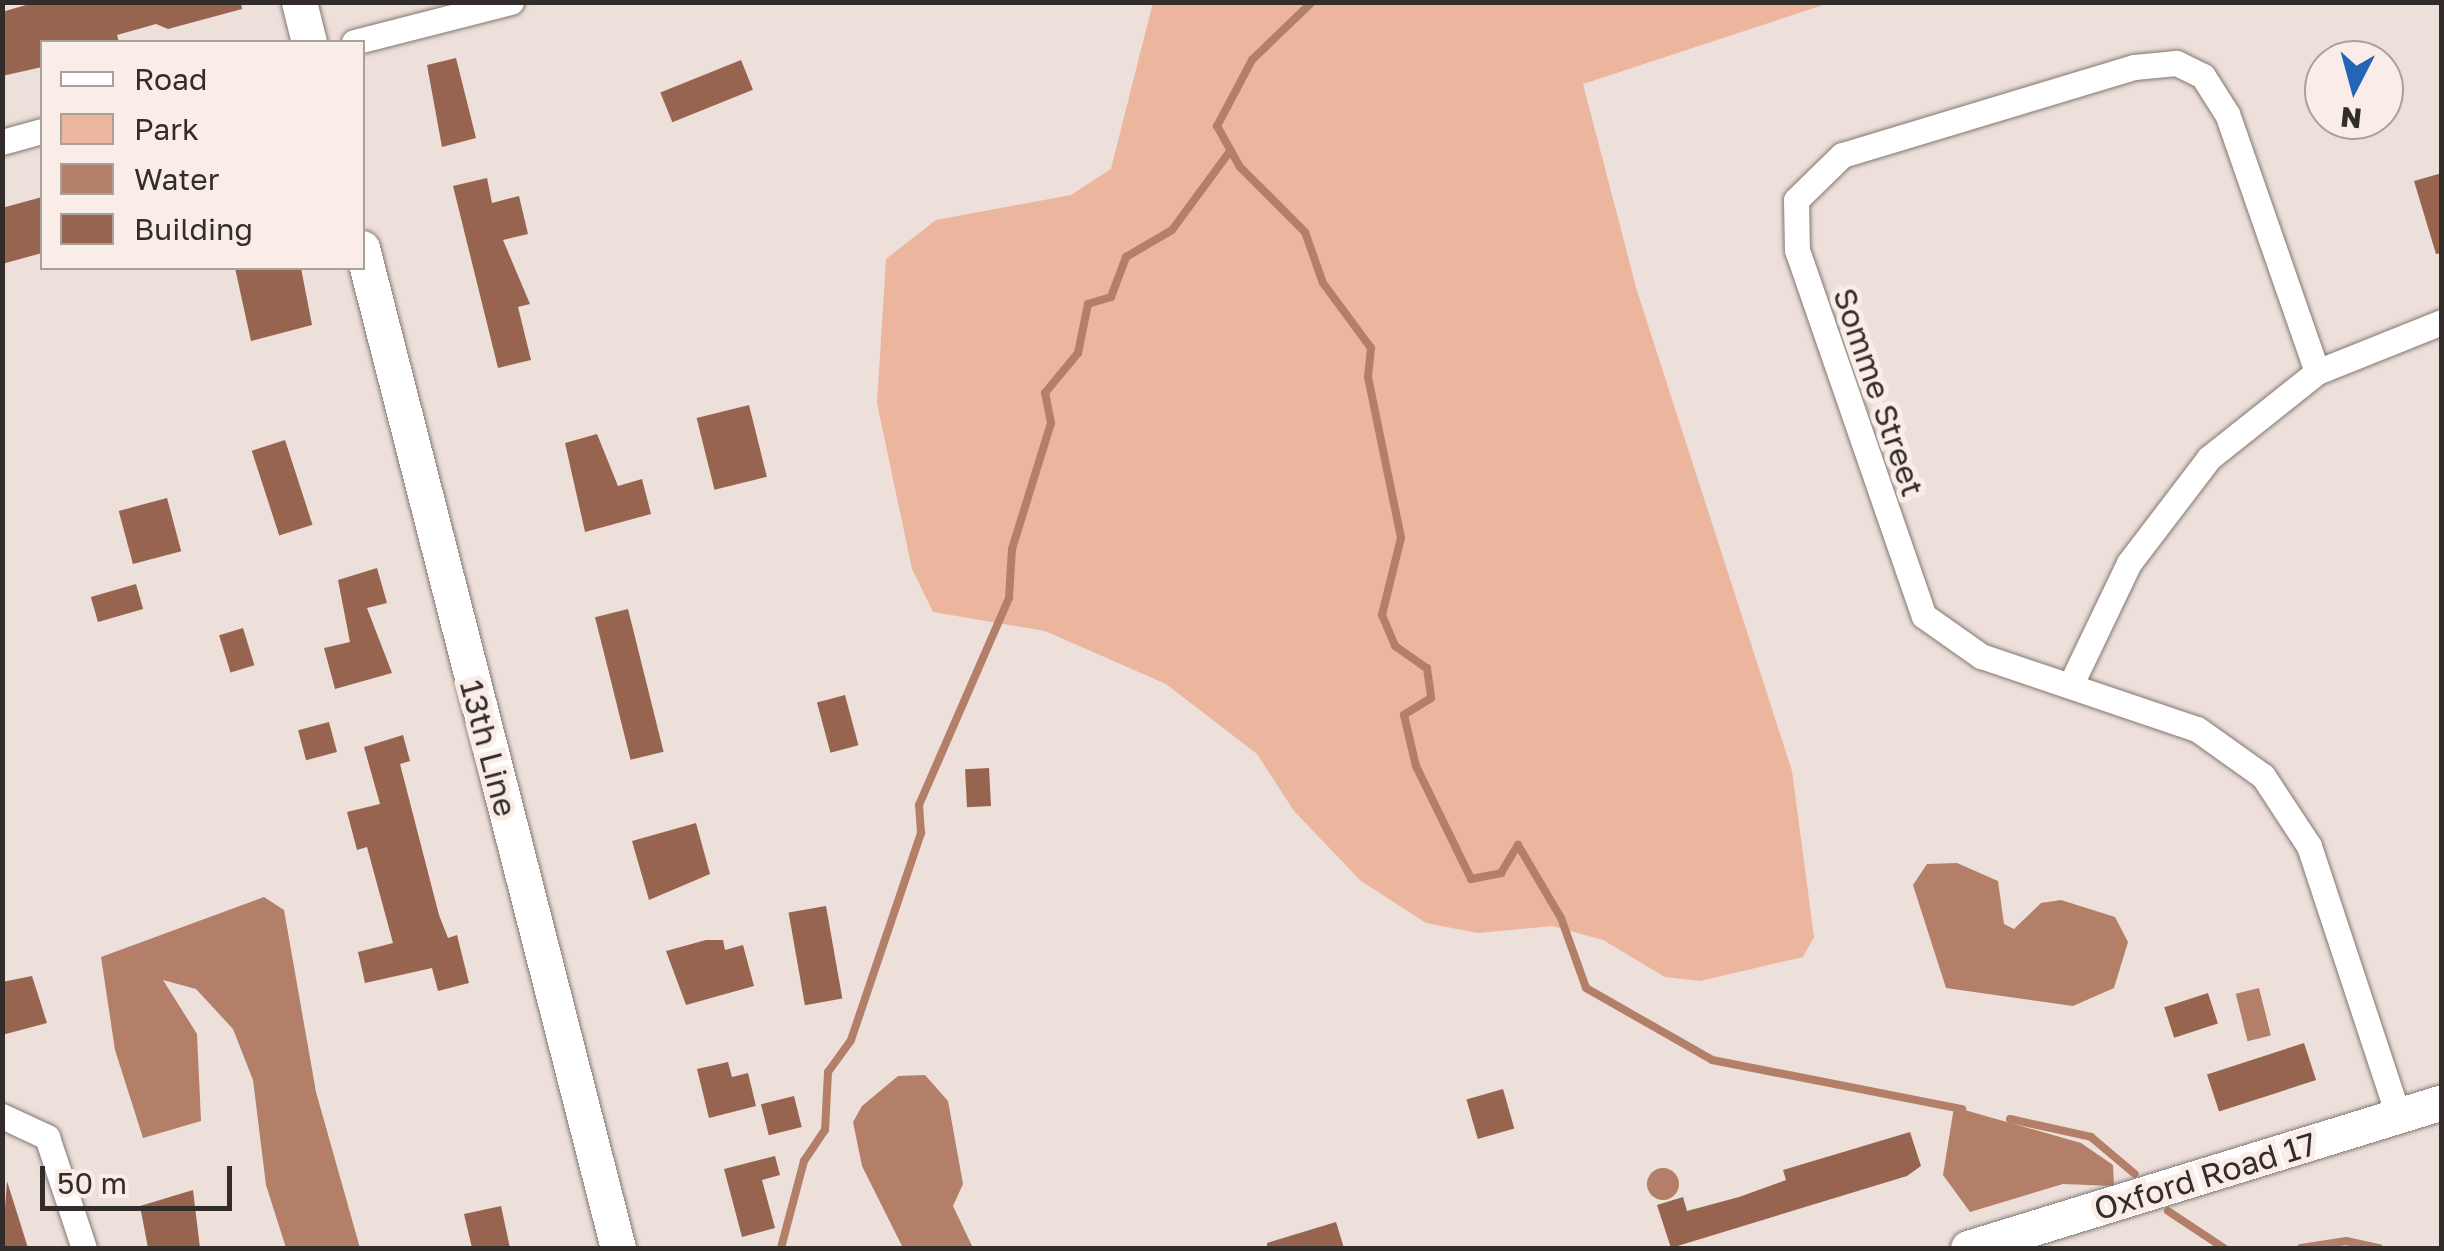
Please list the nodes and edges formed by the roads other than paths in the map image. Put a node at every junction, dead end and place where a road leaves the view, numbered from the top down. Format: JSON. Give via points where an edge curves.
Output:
{"nodes":[{"id":1,"x":299,"y":2,"type":"edge"},
{"id":2,"x":512,"y":2,"type":"edge"},
{"id":3,"x":308,"y":40,"type":"edge"},
{"id":4,"x":362,"y":40,"type":"edge"},
{"id":5,"x":40,"y":132,"type":"edge"},
{"id":6,"x":2,"y":142,"type":"edge"},
{"id":7,"x":365,"y":260,"type":"edge"},
{"id":8,"x":2442,"y":322,"type":"edge"},
{"id":9,"x":2317,"y":372,"type":"junction"},
{"id":10,"x":2071,"y":684,"type":"junction"},
{"id":11,"x":2442,"y":1102,"type":"edge"},
{"id":12,"x":2398,"y":1115,"type":"junction"},
{"id":13,"x":2,"y":1116,"type":"edge"},
{"id":14,"x":84,"y":1248,"type":"edge"},
{"id":15,"x":618,"y":1248,"type":"edge"},
{"id":16,"x":1968,"y":1248,"type":"edge"}],
"edges":[{"from":1,"to":3,"type":"main road"},
{"from":2,"to":4,"type":"street"},
{"from":5,"to":6,"type":"street"},
{"from":7,"to":15,"type":"main road","name":"13th Line"},
{"from":8,"to":9,"type":"street"},
{"from":9,"to":10,"type":"street","via":[[2209,458],[2166,510],[2095,622]]},
{"from":9,"to":10,"type":"street","name":"Somme Street","via":[[2227,114],[2203,76],[2176,63],[2134,67],[1842,155],[1801,188],[1797,250],[1924,616],[1957,645]]},
{"from":10,"to":12,"type":"street","name":"Somme Street","via":[[2196,730],[2236,751],[2279,793],[2309,846]]},
{"from":11,"to":12,"type":"main road","name":"Oxford Road 17"},
{"from":12,"to":16,"type":"main road","name":"Oxford Road 17"},
{"from":13,"to":14,"type":"street","via":[[36,1126],[54,1150]]}]}
